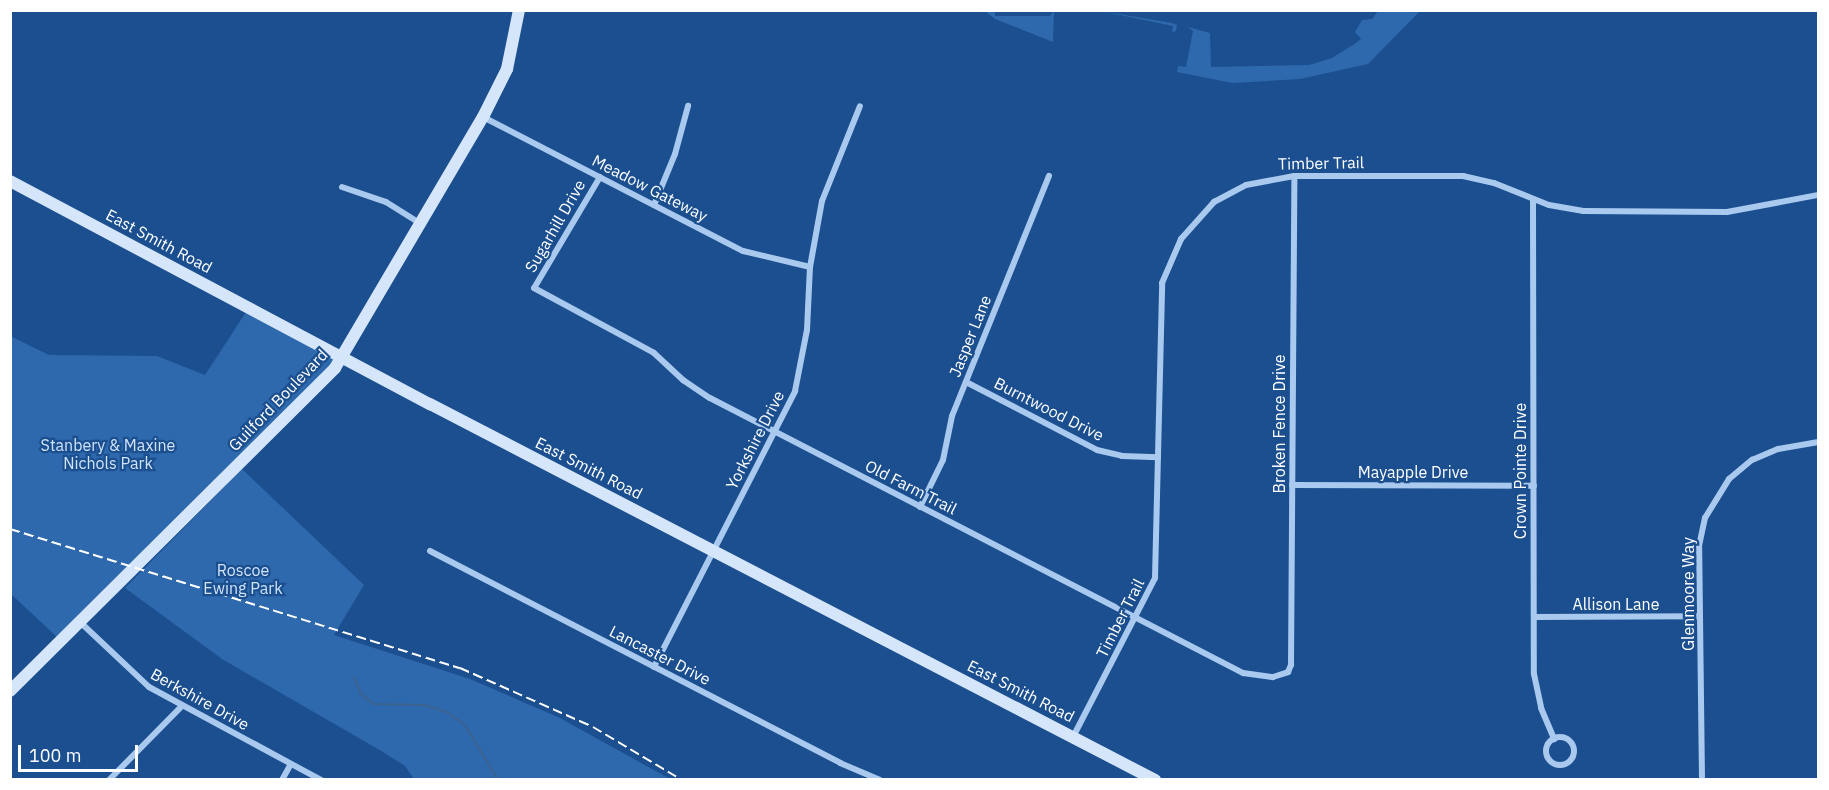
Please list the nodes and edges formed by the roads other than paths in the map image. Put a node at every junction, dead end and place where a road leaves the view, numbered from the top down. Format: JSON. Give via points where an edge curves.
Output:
{"nodes":[{"id":1,"x":519,"y":10,"type":"edge"},
{"id":2,"x":688,"y":106,"type":"dead end"},
{"id":3,"x":860,"y":106,"type":"dead end"},
{"id":4,"x":483,"y":117,"type":"junction"},
{"id":5,"x":1049,"y":176,"type":"dead end"},
{"id":6,"x":1294,"y":176,"type":"junction"},
{"id":7,"x":600,"y":177,"type":"junction"},
{"id":8,"x":10,"y":181,"type":"edge"},
{"id":9,"x":342,"y":187,"type":"dead end"},
{"id":10,"x":1818,"y":195,"type":"edge"},
{"id":11,"x":1533,"y":199,"type":"junction"},
{"id":12,"x":654,"y":205,"type":"junction"},
{"id":13,"x":421,"y":223,"type":"junction"},
{"id":14,"x":810,"y":267,"type":"junction"},
{"id":15,"x":534,"y":288,"type":"joint"},
{"id":16,"x":342,"y":357,"type":"junction"},
{"id":17,"x":966,"y":382,"type":"junction"},
{"id":18,"x":775,"y":432,"type":"junction"},
{"id":19,"x":1818,"y":442,"type":"edge"},
{"id":20,"x":1158,"y":457,"type":"junction"},
{"id":21,"x":1292,"y":485,"type":"junction"},
{"id":22,"x":1534,"y":486,"type":"junction"},
{"id":23,"x":920,"y":507,"type":"junction"},
{"id":24,"x":430,"y":551,"type":"dead end"},
{"id":25,"x":714,"y":551,"type":"junction"},
{"id":26,"x":1698,"y":616,"type":"junction"},
{"id":27,"x":1534,"y":617,"type":"junction"},
{"id":28,"x":1136,"y":618,"type":"junction"},
{"id":29,"x":80,"y":622,"type":"junction"},
{"id":30,"x":654,"y":667,"type":"junction"},
{"id":31,"x":1288,"y":672,"type":"joint"},
{"id":32,"x":10,"y":691,"type":"edge"},
{"id":33,"x":182,"y":706,"type":"junction"},
{"id":34,"x":1073,"y":737,"type":"junction"},
{"id":35,"x":1554,"y":739,"type":"junction"},
{"id":36,"x":291,"y":764,"type":"junction"},
{"id":37,"x":109,"y":780,"type":"edge"},
{"id":38,"x":282,"y":780,"type":"edge"},
{"id":39,"x":321,"y":780,"type":"edge"},
{"id":40,"x":880,"y":780,"type":"edge"},
{"id":41,"x":1155,"y":780,"type":"edge"},
{"id":42,"x":1702,"y":780,"type":"edge"}],
"edges":[{"from":1,"to":4,"type":"street","name":"Guilford Boulevard","via":[[507,69]]},
{"from":2,"to":12,"type":"street","via":[[675,154]]},
{"from":3,"to":14,"type":"street","name":"Yorkshire Drive","via":[[822,201]]},
{"from":4,"to":7,"type":"street","name":"Meadow Gateway"},
{"from":4,"to":13,"type":"street","name":"Guilford Boulevard"},
{"from":5,"to":17,"type":"street","name":"Jasper Lane"},
{"from":6,"to":11,"type":"street","name":"Timber Trail","via":[[1463,177],[1494,183]]},
{"from":6,"to":20,"type":"street","name":"Timber Trail","via":[[1261,180],[1230,192],[1202,213],[1173,251],[1160,299]]},
{"from":6,"to":21,"type":"street","name":"Broken Fence Drive"},
{"from":7,"to":12,"type":"street","name":"Meadow Gateway"},
{"from":7,"to":15,"type":"street","name":"Sugarhill Drive"},
{"from":8,"to":16,"type":"street","name":"East Smith Road"},
{"from":9,"to":13,"type":"street","via":[[386,202]]},
{"from":10,"to":11,"type":"street","name":"Timber Trail","via":[[1709,213],[1583,211]]},
{"from":11,"to":22,"type":"street","name":"Crown Pointe Drive"},
{"from":12,"to":14,"type":"street","name":"Meadow Gateway","via":[[743,251]]},
{"from":13,"to":16,"type":"street","name":"Guilford Boulevard"},
{"from":14,"to":18,"type":"street","name":"Yorkshire Drive","via":[[807,330],[795,391]]},
{"from":15,"to":18,"type":"street","name":"Old Farm Trail","via":[[654,353],[683,380]]},
{"from":16,"to":25,"type":"street","name":"East Smith Road"},
{"from":16,"to":29,"type":"street","name":"Guilford Boulevard"},
{"from":17,"to":20,"type":"street","name":"Burntwood Drive","via":[[1097,450],[1122,456]]},
{"from":17,"to":23,"type":"street","name":"Jasper Lane","via":[[952,416],[943,460]]},
{"from":18,"to":23,"type":"street","name":"Old Farm Trail"},
{"from":18,"to":25,"type":"street","name":"Yorkshire Drive"},
{"from":19,"to":26,"type":"street","name":"Glenmoore Way","via":[[1766,453],[1740,469],[1719,491],[1701,531]]},
{"from":20,"to":28,"type":"street","name":"Timber Trail","via":[[1157,565],[1151,589]]},
{"from":21,"to":22,"type":"street","name":"Mayapple Drive"},
{"from":21,"to":31,"type":"street","name":"Broken Fence Drive"},
{"from":22,"to":27,"type":"street","name":"Crown Pointe Drive"},
{"from":23,"to":28,"type":"street","name":"Old Farm Trail"},
{"from":24,"to":30,"type":"street","name":"Lancaster Drive"},
{"from":25,"to":30,"type":"street","name":"Yorkshire Drive"},
{"from":25,"to":34,"type":"street","name":"East Smith Road"},
{"from":26,"to":27,"type":"street","name":"Allison Lane"},
{"from":26,"to":42,"type":"street","name":"Glenmoore Way","via":[[1703,676]]},
{"from":27,"to":35,"type":"street","name":"Crown Pointe Drive","via":[[1536,691]]},
{"from":28,"to":31,"type":"street","name":"Old Farm Trail","via":[[1243,673],[1273,678]]},
{"from":28,"to":34,"type":"street","name":"Timber Trail"},
{"from":29,"to":32,"type":"street","name":"Guilford Boulevard"},
{"from":29,"to":33,"type":"street","name":"Berkshire Drive","via":[[135,677]]},
{"from":30,"to":40,"type":"street","name":"Lancaster Drive","via":[[840,764]]},
{"from":33,"to":36,"type":"street","name":"Berkshire Drive"},
{"from":33,"to":37,"type":"street"},
{"from":34,"to":41,"type":"street","name":"East Smith Road"},
{"from":35,"to":35,"type":"street","name":"Crown Pointe Drive","via":[[1563,738],[1571,743],[1573,757],[1567,764],[1554,764],[1548,758],[1548,745]]},
{"from":36,"to":38,"type":"street"},
{"from":36,"to":39,"type":"street","name":"Berkshire Drive"}]}
